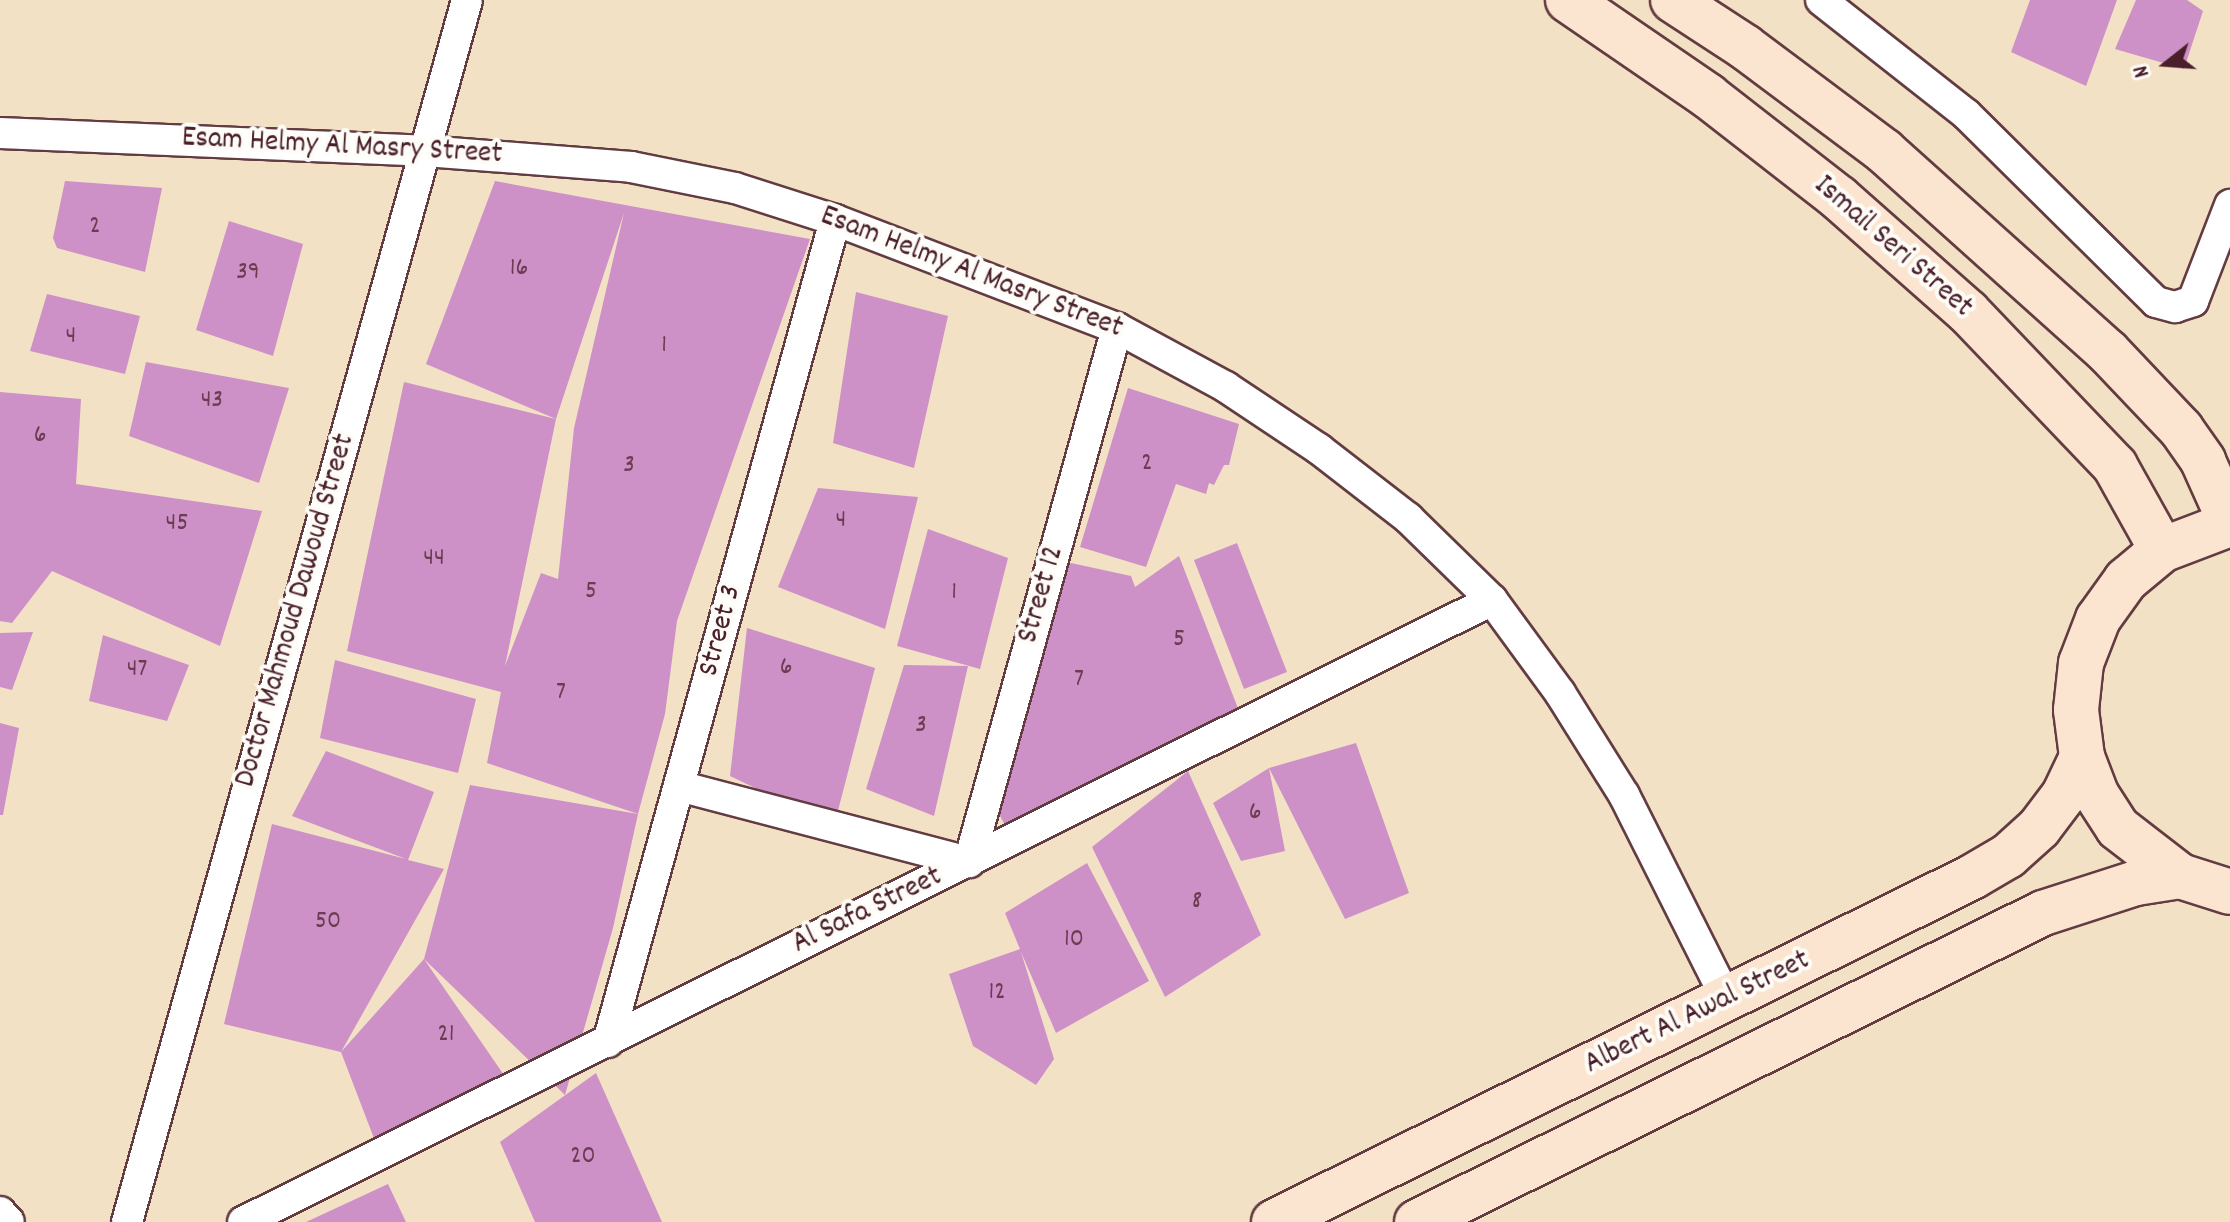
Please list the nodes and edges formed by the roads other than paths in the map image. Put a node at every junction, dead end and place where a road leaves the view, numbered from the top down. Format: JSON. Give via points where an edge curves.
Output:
{"nodes":[{"id":1,"x":467,"y":0,"type":"edge"},
{"id":2,"x":1568,"y":0,"type":"edge"},
{"id":3,"x":1673,"y":0,"type":"edge"},
{"id":4,"x":1821,"y":0,"type":"edge"},
{"id":5,"x":0,"y":133,"type":"edge"},
{"id":6,"x":425,"y":151,"type":"junction"},
{"id":7,"x":2230,"y":205,"type":"edge"},
{"id":8,"x":835,"y":220,"type":"junction"},
{"id":9,"x":1117,"y":328,"type":"junction"},
{"id":10,"x":2230,"y":523,"type":"edge"},
{"id":11,"x":2162,"y":550,"type":"junction"},
{"id":12,"x":1492,"y":600,"type":"junction"},
{"id":13,"x":2082,"y":757,"type":"junction"},
{"id":14,"x":679,"y":786,"type":"junction"},
{"id":15,"x":969,"y":862,"type":"junction"},
{"id":16,"x":2180,"y":876,"type":"junction"},
{"id":17,"x":2230,"y":892,"type":"edge"},
{"id":18,"x":1727,"y":1000,"type":"junction"},
{"id":19,"x":608,"y":1042,"type":"junction"},
{"id":20,"x":1435,"y":1143,"type":"junction"},
{"id":21,"x":1462,"y":1200,"type":"junction"},
{"id":22,"x":0,"y":1212,"type":"edge"},
{"id":23,"x":9,"y":1222,"type":"edge"},
{"id":24,"x":127,"y":1222,"type":"edge"},
{"id":25,"x":243,"y":1222,"type":"edge"},
{"id":26,"x":1274,"y":1222,"type":"edge"},
{"id":27,"x":1417,"y":1222,"type":"edge"}],
"edges":[{"from":1,"to":6,"type":"street","name":"Doctor Mahmoud Dawoud Street"},
{"from":2,"to":11,"type":"main road","name":"Ismail Seri Street","via":[[1708,96],[1839,198],[1968,312],[2115,466]]},
{"from":3,"to":10,"type":"main road","via":[[1884,151],[2107,351],[2181,429],[2203,461]]},
{"from":4,"to":7,"type":"street","via":[[1966,114],[2156,302],[2175,307],[2193,301]]},
{"from":5,"to":6,"type":"street","name":"Esam Helmy Al Masry Street"},
{"from":6,"to":8,"type":"street","name":"Esam Helmy Al Masry Street","via":[[631,167],[735,188]]},
{"from":6,"to":24,"type":"street","name":"Doctor Mahmoud Dawoud Street"},
{"from":8,"to":9,"type":"street","name":"Esam Helmy Al Masry Street"},
{"from":8,"to":14,"type":"street","name":"Street 3"},
{"from":9,"to":12,"type":"street","name":"Esam Helmy Al Masry Street","via":[[1226,387],[1319,449],[1408,518]]},
{"from":9,"to":15,"type":"street","name":"Street 12"},
{"from":10,"to":11,"type":"main road"},
{"from":11,"to":13,"type":"main road","via":[[2126,580],[2098,619],[2081,663],[2076,710]]},
{"from":12,"to":15,"type":"street","name":"Al Safa Street"},
{"from":12,"to":18,"type":"street","name":"Esam Helmy Al Masry Street","via":[[1560,693],[1624,795]]},
{"from":13,"to":16,"type":"main road","via":[[2118,828]]},
{"from":13,"to":18,"type":"main road","name":"Albert Al Awal Street","via":[[2064,795],[2008,856]]},
{"from":14,"to":15,"type":"street"},
{"from":14,"to":19,"type":"street","name":"Street 3"},
{"from":15,"to":19,"type":"street","name":"Al Safa Street"},
{"from":16,"to":17,"type":"main road"},
{"from":16,"to":21,"type":"main road","via":[[2136,883],[2043,913]]},
{"from":18,"to":20,"type":"main road","name":"Albert Al Awal Street"},
{"from":19,"to":25,"type":"street","name":"Al Safa Street"},
{"from":20,"to":21,"type":"main road"},
{"from":20,"to":26,"type":"main road","name":"Albert Al Awal Street"},
{"from":21,"to":27,"type":"main road"},
{"from":22,"to":23,"type":"street"}]}
